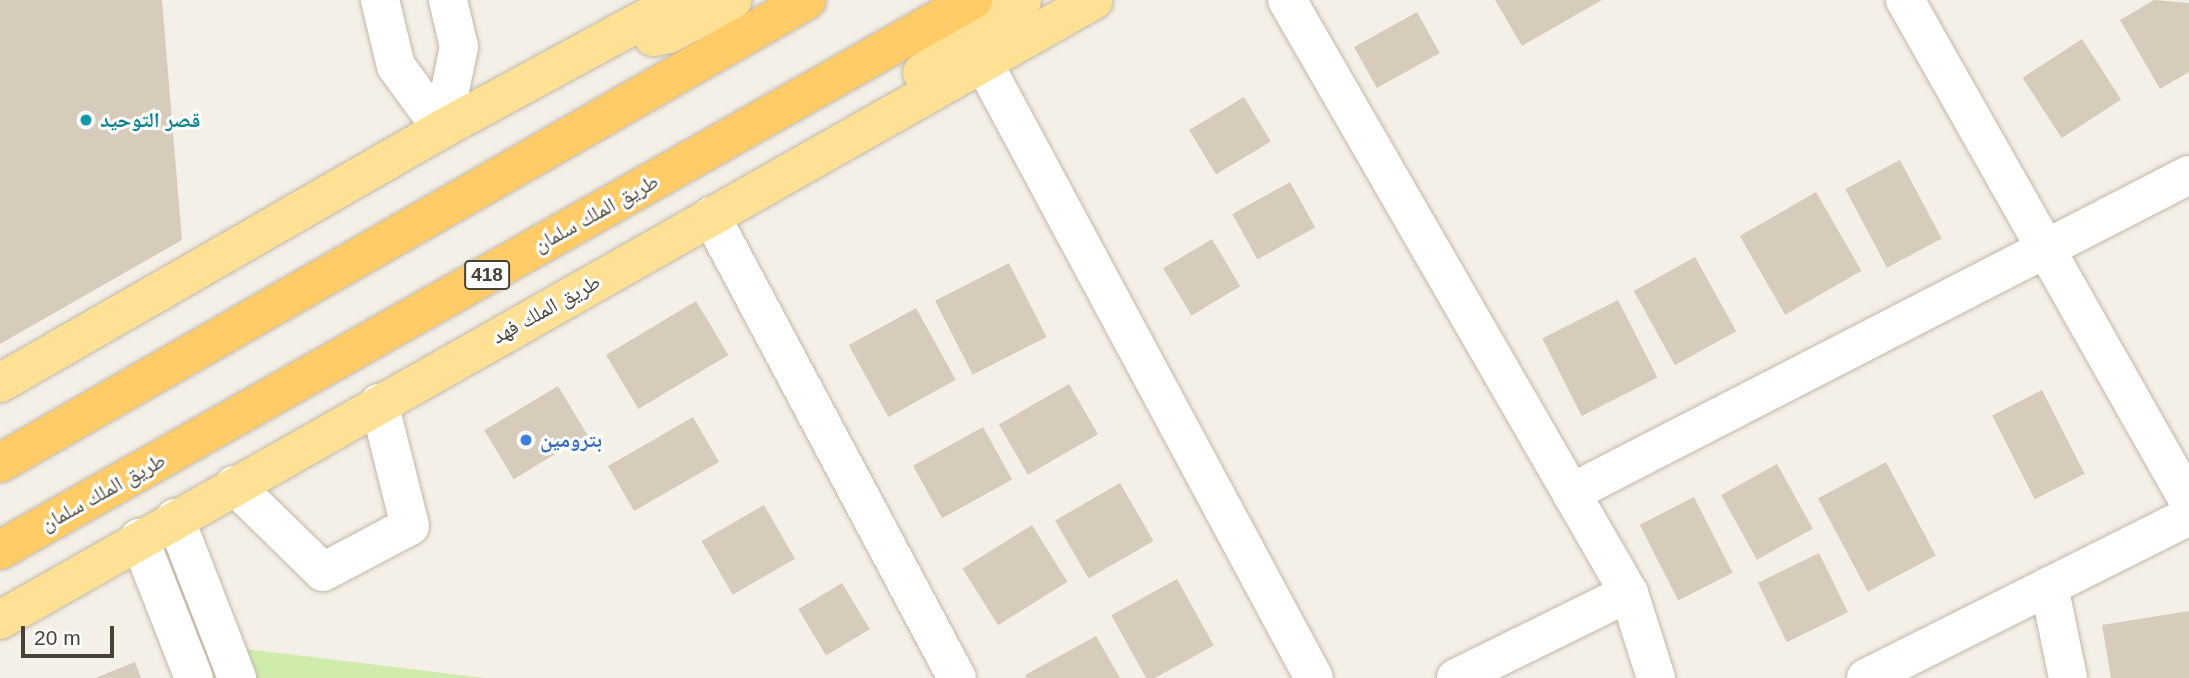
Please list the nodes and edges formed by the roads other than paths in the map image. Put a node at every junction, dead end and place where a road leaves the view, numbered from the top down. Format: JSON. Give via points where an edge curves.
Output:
{"nodes":[{"id":1,"x":380,"y":0,"type":"edge"},
{"id":2,"x":449,"y":0,"type":"edge"},
{"id":3,"x":680,"y":0,"type":"edge"},
{"id":4,"x":733,"y":0,"type":"edge"},
{"id":5,"x":807,"y":0,"type":"edge"},
{"id":6,"x":973,"y":0,"type":"edge"},
{"id":7,"x":1022,"y":0,"type":"edge"},
{"id":8,"x":1094,"y":0,"type":"edge"},
{"id":9,"x":1287,"y":0,"type":"edge"},
{"id":10,"x":1905,"y":0,"type":"edge"},
{"id":11,"x":591,"y":50,"type":"junction"},
{"id":12,"x":983,"y":62,"type":"junction"},
{"id":13,"x":442,"y":129,"type":"junction"},
{"id":14,"x":834,"y":146,"type":"junction"},
{"id":15,"x":2189,"y":175,"type":"edge"},
{"id":16,"x":711,"y":216,"type":"junction"},
{"id":17,"x":2045,"y":249,"type":"junction"},
{"id":18,"x":0,"y":383,"type":"edge"},
{"id":19,"x":379,"y":403,"type":"junction"},
{"id":20,"x":0,"y":463,"type":"edge"},
{"id":21,"x":234,"y":485,"type":"junction"},
{"id":22,"x":1571,"y":493,"type":"junction"},
{"id":23,"x":2189,"y":502,"type":"edge"},
{"id":24,"x":2189,"y":516,"type":"edge"},
{"id":25,"x":175,"y":518,"type":"junction"},
{"id":26,"x":139,"y":538,"type":"junction"},
{"id":27,"x":0,"y":550,"type":"edge"},
{"id":28,"x":59,"y":585,"type":"junction"},
{"id":29,"x":2049,"y":586,"type":"junction"},
{"id":30,"x":1629,"y":593,"type":"junction"},
{"id":31,"x":0,"y":607,"type":"edge"},
{"id":32,"x":0,"y":620,"type":"edge"},
{"id":33,"x":194,"y":678,"type":"edge"},
{"id":34,"x":237,"y":678,"type":"edge"},
{"id":35,"x":957,"y":678,"type":"edge"},
{"id":36,"x":1314,"y":678,"type":"edge"},
{"id":37,"x":1456,"y":678,"type":"edge"},
{"id":38,"x":1657,"y":678,"type":"edge"},
{"id":39,"x":1866,"y":678,"type":"edge"},
{"id":40,"x":2068,"y":678,"type":"edge"}],
"edges":[{"from":1,"to":13,"type":"street","via":[[396,66]]},
{"from":2,"to":13,"type":"street","via":[[459,47]]},
{"from":3,"to":11,"type":"main road"},
{"from":4,"to":11,"type":"main road","via":[[669,34]]},
{"from":5,"to":20,"type":"highway"},
{"from":6,"to":27,"type":"highway","name":"طريق الملك سلمان","number":"418"},
{"from":7,"to":14,"type":"main road","via":[[898,90]]},
{"from":8,"to":12,"type":"main road","name":"طريق الملك فهد"},
{"from":9,"to":22,"type":"street"},
{"from":10,"to":17,"type":"street"},
{"from":11,"to":13,"type":"main road"},
{"from":12,"to":14,"type":"main road","name":"طريق الملك فهد"},
{"from":12,"to":36,"type":"street"},
{"from":13,"to":18,"type":"main road"},
{"from":14,"to":16,"type":"main road","name":"طريق الملك فهد"},
{"from":15,"to":17,"type":"street"},
{"from":16,"to":19,"type":"main road","name":"طريق الملك فهد"},
{"from":16,"to":35,"type":"street"},
{"from":17,"to":22,"type":"street"},
{"from":17,"to":23,"type":"street"},
{"from":19,"to":21,"type":"main road","name":"طريق الملك فهد"},
{"from":19,"to":21,"type":"street","via":[[410,526],[323,572]]},
{"from":21,"to":25,"type":"main road","name":"طريق الملك فهد"},
{"from":22,"to":30,"type":"street"},
{"from":24,"to":29,"type":"street"},
{"from":25,"to":26,"type":"main road","name":"طريق الملك فهد"},
{"from":25,"to":34,"type":"street"},
{"from":26,"to":28,"type":"main road","name":"طريق الملك فهد"},
{"from":26,"to":33,"type":"street"},
{"from":28,"to":31,"type":"main road"},
{"from":28,"to":32,"type":"main road","name":"طريق الملك فهد"},
{"from":29,"to":39,"type":"street"},
{"from":29,"to":40,"type":"street"},
{"from":30,"to":37,"type":"street"},
{"from":30,"to":38,"type":"street"}]}
